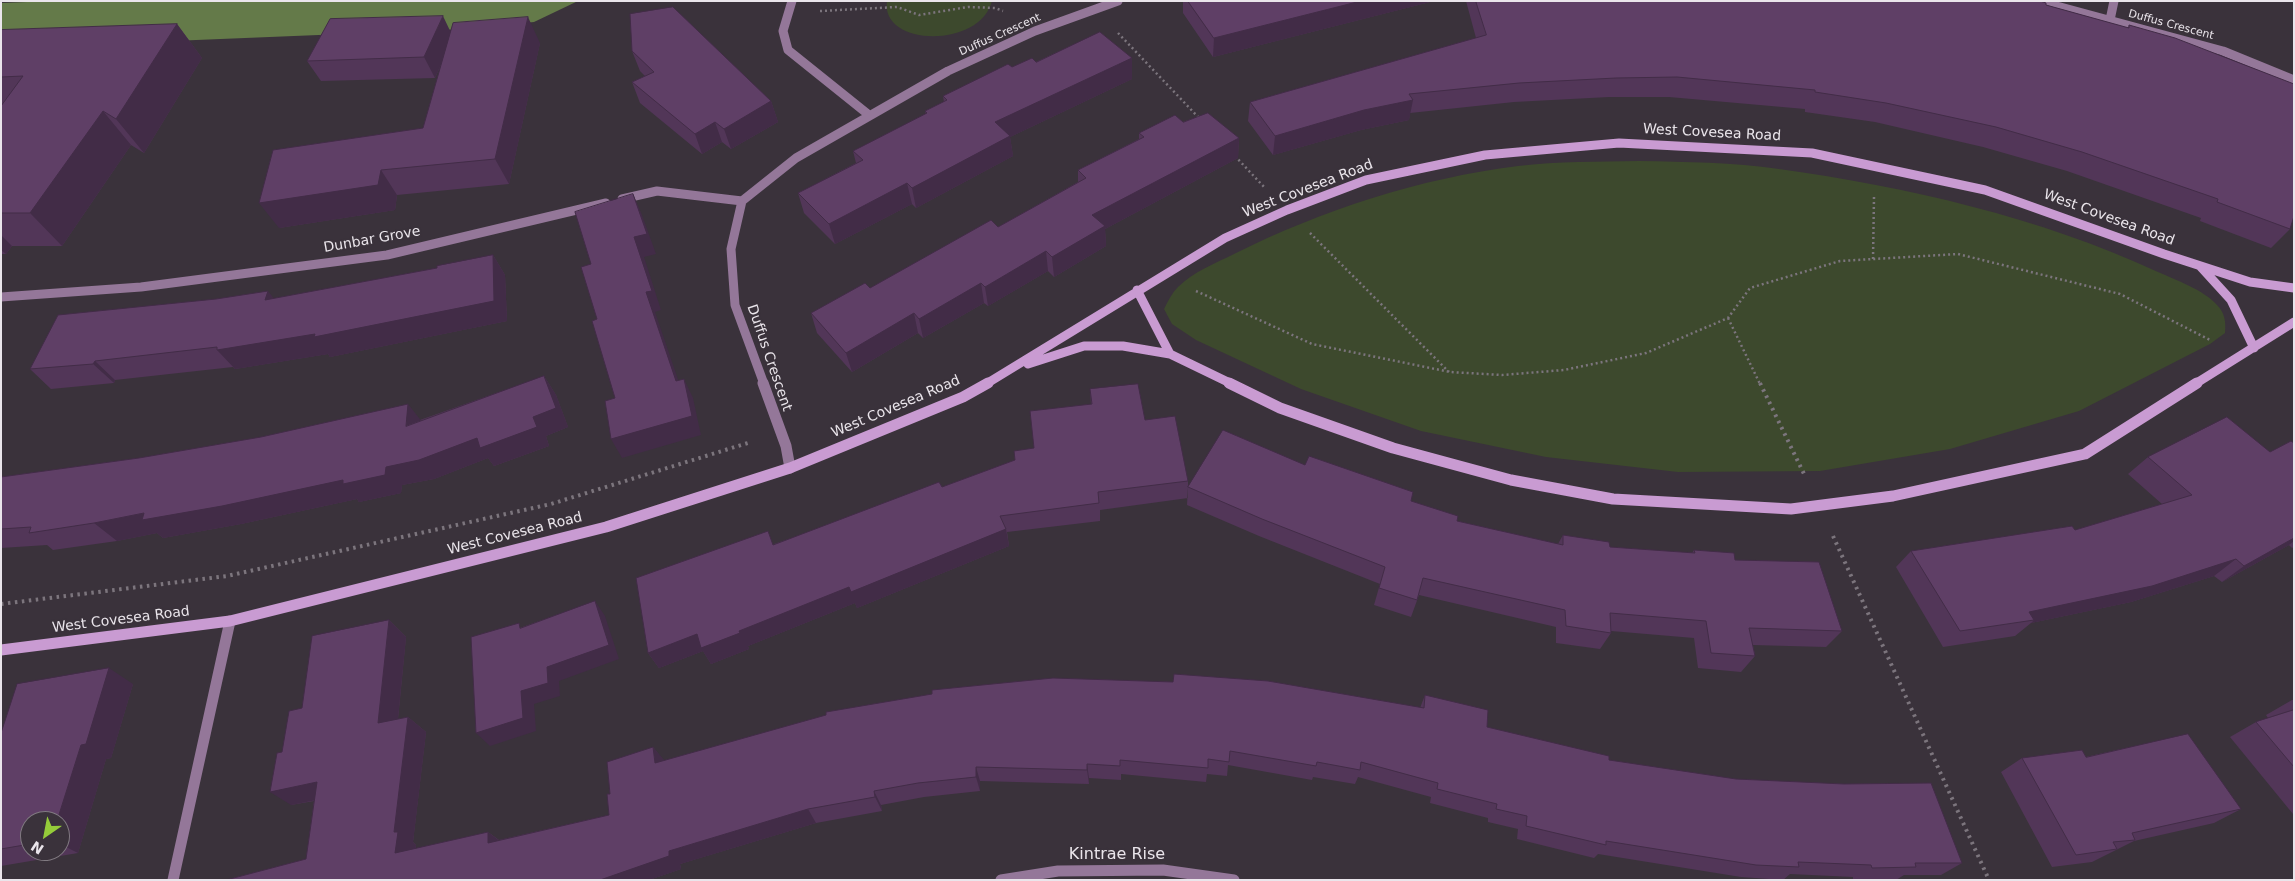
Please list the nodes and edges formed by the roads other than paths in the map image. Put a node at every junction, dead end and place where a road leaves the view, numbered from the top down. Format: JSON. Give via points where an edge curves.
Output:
{"nodes":[{"id":1,"x":1118,"y":1,"type":"edge"},
{"id":2,"x":2038,"y":1,"type":"edge"},
{"id":3,"x":2114,"y":1,"type":"edge"},
{"id":4,"x":791,"y":6,"type":"edge"},
{"id":5,"x":2110,"y":20,"type":"junction"},
{"id":6,"x":2294,"y":80,"type":"edge"},
{"id":7,"x":869,"y":115,"type":"junction"},
{"id":8,"x":742,"y":201,"type":"junction"},
{"id":9,"x":2199,"y":265,"type":"junction"},
{"id":10,"x":2294,"y":288,"type":"edge"},
{"id":11,"x":1137,"y":290,"type":"junction"},
{"id":12,"x":1,"y":297,"type":"edge"},
{"id":13,"x":2294,"y":322,"type":"edge"},
{"id":14,"x":2254,"y":348,"type":"junction"},
{"id":15,"x":1170,"y":354,"type":"junction"},
{"id":16,"x":1013,"y":369,"type":"junction"},
{"id":17,"x":790,"y":468,"type":"junction"},
{"id":18,"x":230,"y":621,"type":"junction"},
{"id":19,"x":1,"y":650,"type":"edge"},
{"id":20,"x":173,"y":880,"type":"edge"},
{"id":21,"x":1000,"y":880,"type":"edge"},
{"id":22,"x":1234,"y":880,"type":"edge"}],
"edges":[{"from":1,"to":7,"type":"street","name":"Duffus Crescent","via":[[1035,31],[948,71]]},
{"from":2,"to":5,"type":"street","name":"Duffus Crescent"},
{"from":3,"to":5,"type":"street"},
{"from":4,"to":7,"type":"street","via":[[783,31],[788,50]]},
{"from":5,"to":6,"type":"street","name":"Duffus Crescent","via":[[2223,51]]},
{"from":7,"to":8,"type":"street","name":"Duffus Crescent","via":[[796,158]]},
{"from":8,"to":12,"type":"street","name":"Dunbar Grove","via":[[658,191],[386,254],[141,287]]},
{"from":8,"to":17,"type":"street","name":"Duffus Crescent","via":[[731,249],[735,305],[786,446]]},
{"from":9,"to":10,"type":"street","name":"West Covesea Road","via":[[2250,282]]},
{"from":9,"to":11,"type":"street","name":"West Covesea Road","via":[[1985,190],[1812,153],[1619,144],[1485,155],[1366,180],[1225,238]]},
{"from":9,"to":14,"type":"street","via":[[2231,300]]},
{"from":11,"to":15,"type":"street"},
{"from":11,"to":16,"type":"street","name":"West Covesea Road"},
{"from":13,"to":14,"type":"street","name":"West Covesea Road"},
{"from":14,"to":15,"type":"street","name":"West Covesea Road","via":[[2085,454],[1893,496],[1791,509],[1613,499],[1511,480],[1393,448],[1280,408]]},
{"from":15,"to":16,"type":"street","name":"West Covesea Road","via":[[1123,346],[1084,346]]},
{"from":16,"to":17,"type":"street","name":"West Covesea Road","via":[[963,397]]},
{"from":17,"to":18,"type":"street","name":"West Covesea Road","via":[[606,527]]},
{"from":18,"to":19,"type":"street","name":"West Covesea Road"},
{"from":18,"to":20,"type":"street"},
{"from":21,"to":22,"type":"street","name":"Kintrae Rise","via":[[1058,871],[1163,870]]}]}
